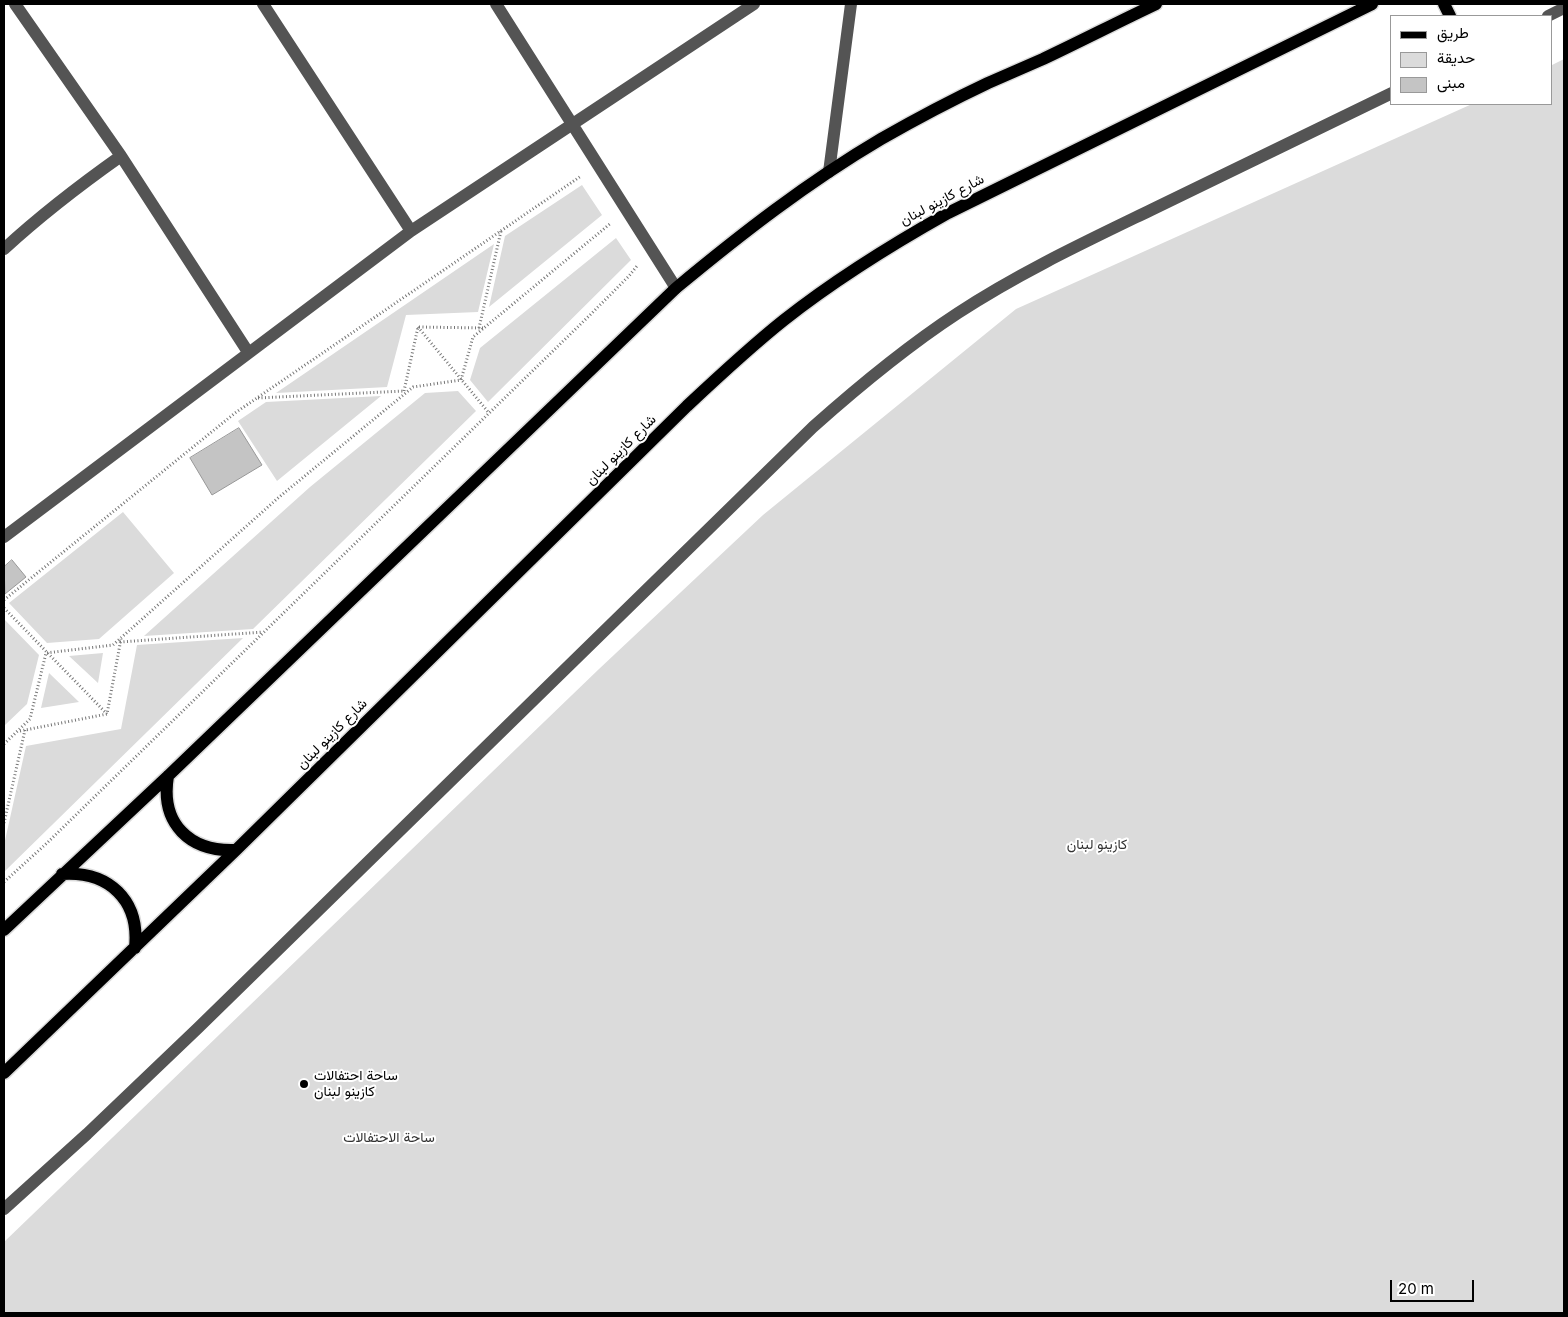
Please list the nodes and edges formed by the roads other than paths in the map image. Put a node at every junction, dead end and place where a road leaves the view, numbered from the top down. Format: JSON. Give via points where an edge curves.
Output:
{"nodes":[{"id":1,"x":15,"y":4,"type":"edge"},
{"id":2,"x":263,"y":4,"type":"edge"},
{"id":3,"x":496,"y":4,"type":"edge"},
{"id":4,"x":754,"y":4,"type":"edge"},
{"id":5,"x":850,"y":4,"type":"edge"},
{"id":6,"x":1156,"y":4,"type":"edge"},
{"id":7,"x":1372,"y":4,"type":"edge"},
{"id":8,"x":1564,"y":8,"type":"edge"},
{"id":9,"x":1550,"y":15,"type":"edge"},
{"id":10,"x":1390,"y":94,"type":"edge"},
{"id":11,"x":573,"y":123,"type":"junction"},
{"id":12,"x":121,"y":156,"type":"junction"},
{"id":13,"x":829,"y":172,"type":"junction"},
{"id":14,"x":412,"y":230,"type":"junction"},
{"id":15,"x":4,"y":249,"type":"edge"},
{"id":16,"x":676,"y":288,"type":"junction"},
{"id":17,"x":248,"y":352,"type":"junction"},
{"id":18,"x":4,"y":536,"type":"edge"},
{"id":19,"x":168,"y":776,"type":"junction"},
{"id":20,"x":236,"y":850,"type":"junction"},
{"id":21,"x":62,"y":874,"type":"junction"},
{"id":22,"x":4,"y":930,"type":"edge"},
{"id":23,"x":135,"y":948,"type":"junction"},
{"id":24,"x":4,"y":1073,"type":"edge"},
{"id":25,"x":4,"y":1209,"type":"edge"}],
"edges":[{"from":1,"to":12,"type":"street"},
{"from":2,"to":14,"type":"street"},
{"from":3,"to":11,"type":"street"},
{"from":4,"to":11,"type":"street"},
{"from":5,"to":13,"type":"street"},
{"from":6,"to":13,"type":"main road","via":[[933,110]]},
{"from":7,"to":20,"type":"main road","name":"شارع كازينو لبنان","via":[[948,213],[891,245],[792,314],[734,361],[687,406]]},
{"from":8,"to":9,"type":"street"},
{"from":10,"to":25,"type":"street","via":[[1066,251],[1011,280],[907,348],[813,427],[198,1028]]},
{"from":11,"to":14,"type":"street"},
{"from":11,"to":16,"type":"street"},
{"from":12,"to":15,"type":"street","via":[[66,196]]},
{"from":12,"to":17,"type":"street"},
{"from":13,"to":16,"type":"main road","via":[[768,214]]},
{"from":14,"to":17,"type":"street"},
{"from":16,"to":19,"type":"main road"},
{"from":17,"to":18,"type":"street"},
{"from":19,"to":20,"type":"main road","via":[[167,806],[182,832],[207,848]]},
{"from":19,"to":21,"type":"main road"},
{"from":20,"to":23,"type":"main road","name":"شارع كازينو لبنان"},
{"from":21,"to":22,"type":"main road"},
{"from":21,"to":23,"type":"main road","via":[[89,875],[102,880],[123,897],[134,921]]},
{"from":23,"to":24,"type":"main road","name":"شارع كازينو لبنان"}]}
